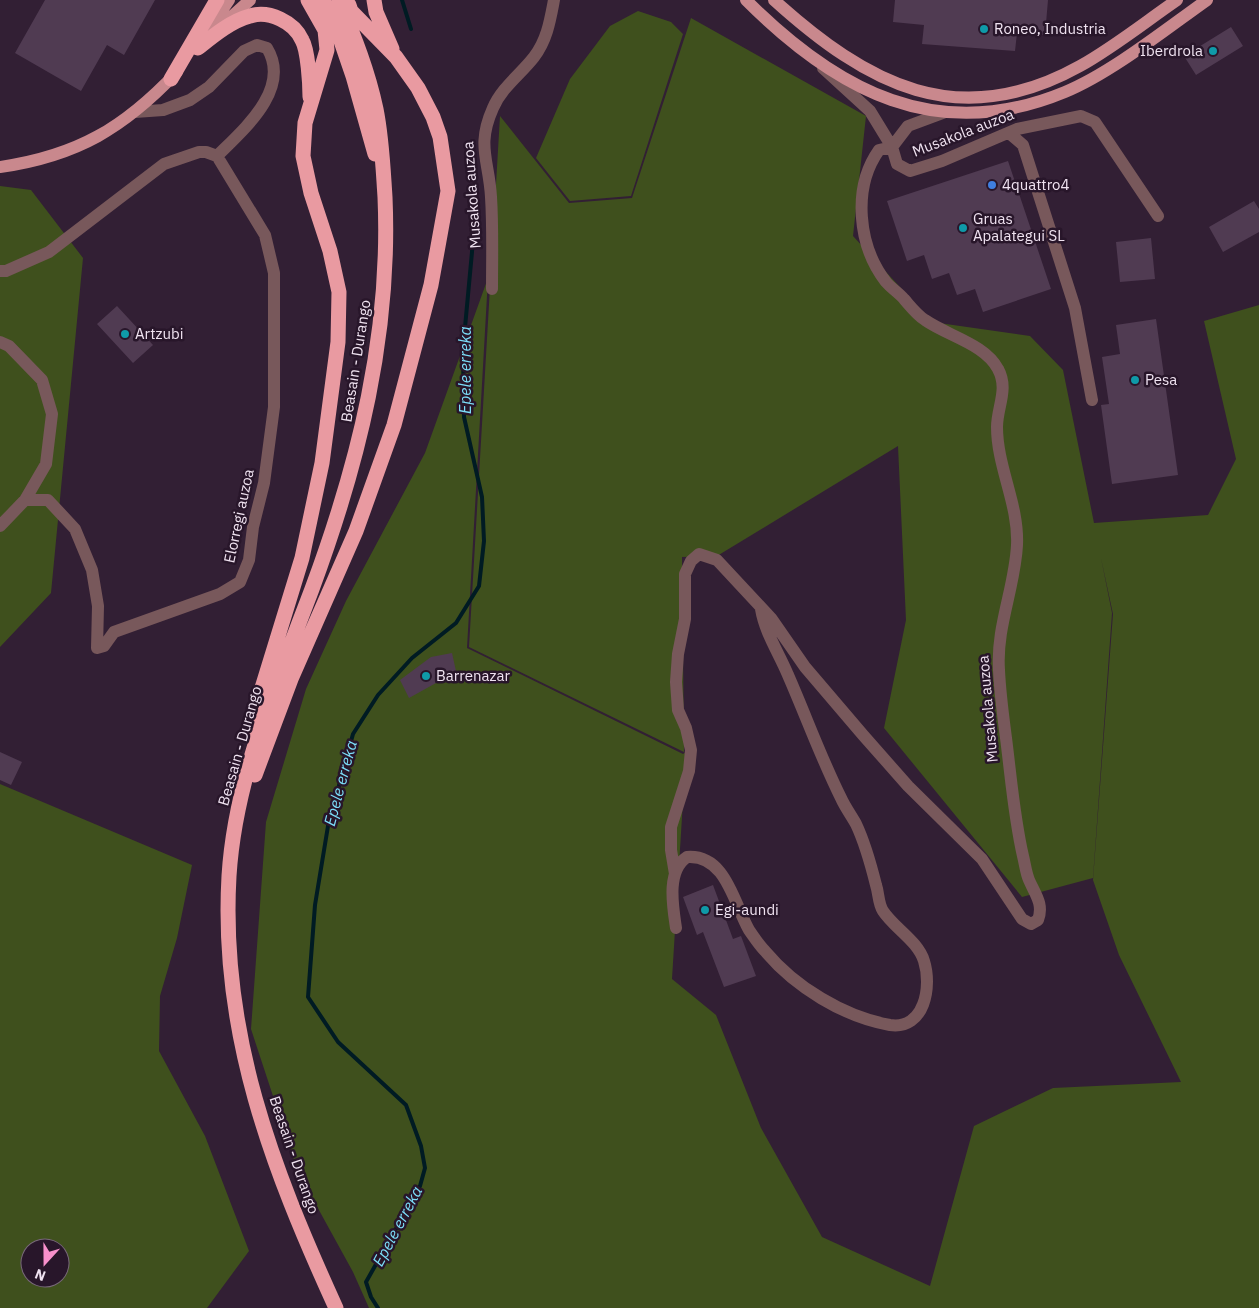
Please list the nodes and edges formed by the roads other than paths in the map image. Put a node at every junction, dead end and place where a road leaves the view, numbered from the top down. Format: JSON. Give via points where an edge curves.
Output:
{"nodes":[{"id":1,"x":217,"y":0,"type":"edge"},
{"id":2,"x":229,"y":0,"type":"edge"},
{"id":3,"x":250,"y":0,"type":"edge"},
{"id":4,"x":308,"y":0,"type":"edge"},
{"id":5,"x":323,"y":0,"type":"edge"},
{"id":6,"x":339,"y":0,"type":"edge"},
{"id":7,"x":348,"y":0,"type":"edge"},
{"id":8,"x":374,"y":0,"type":"edge"},
{"id":9,"x":554,"y":0,"type":"edge"},
{"id":10,"x":746,"y":0,"type":"edge"},
{"id":11,"x":774,"y":0,"type":"edge"},
{"id":12,"x":1177,"y":0,"type":"edge"},
{"id":13,"x":1207,"y":0,"type":"edge"},
{"id":14,"x":198,"y":48,"type":"junction"},
{"id":15,"x":812,"y":56,"type":"junction"},
{"id":16,"x":396,"y":58,"type":"junction"},
{"id":17,"x":171,"y":79,"type":"junction"},
{"id":18,"x":363,"y":86,"type":"junction"},
{"id":19,"x":311,"y":101,"type":"junction"},
{"id":20,"x":135,"y":112,"type":"junction"},
{"id":21,"x":943,"y":113,"type":"junction"},
{"id":22,"x":1009,"y":133,"type":"junction"},
{"id":23,"x":892,"y":147,"type":"junction"},
{"id":24,"x":217,"y":156,"type":"junction"},
{"id":25,"x":0,"y":167,"type":"edge"},
{"id":26,"x":1158,"y":216,"type":"dead end"},
{"id":27,"x":0,"y":271,"type":"edge"},
{"id":28,"x":492,"y":289,"type":"dead end"},
{"id":29,"x":0,"y":342,"type":"edge"},
{"id":30,"x":1092,"y":400,"type":"dead end"},
{"id":31,"x":25,"y":500,"type":"junction"},
{"id":32,"x":0,"y":526,"type":"edge"},
{"id":33,"x":761,"y":609,"type":"junction"},
{"id":34,"x":238,"y":810,"type":"junction"},
{"id":35,"x":675,"y":874,"type":"junction"},
{"id":36,"x":676,"y":928,"type":"dead end"},
{"id":37,"x":336,"y":1308,"type":"edge"}],
"edges":[{"from":1,"to":17,"type":"highway"},
{"from":2,"to":14,"type":"main road"},
{"from":3,"to":14,"type":"main road"},
{"from":4,"to":19,"type":"highway","via":[[325,30],[327,50]]},
{"from":5,"to":18,"type":"highway"},
{"from":6,"to":18,"type":"highway","via":[[360,50]]},
{"from":7,"to":16,"type":"highway","via":[[351,11]]},
{"from":8,"to":16,"type":"highway"},
{"from":9,"to":28,"type":"street","name":"Musakola auzoa","via":[[544,41],[494,106],[483,136],[491,192]]},
{"from":10,"to":15,"type":"main road"},
{"from":11,"to":12,"type":"main road","via":[[799,23],[863,68],[892,83],[956,98],[1009,93],[1049,81],[1080,66]]},
{"from":13,"to":21,"type":"main road","via":[[1101,73],[1066,92],[991,113]]},
{"from":14,"to":17,"type":"main road"},
{"from":14,"to":19,"type":"highway","via":[[219,32],[250,16],[264,14],[278,18],[302,40]]},
{"from":15,"to":21,"type":"main road","via":[[854,83],[887,99],[919,110]]},
{"from":15,"to":23,"type":"street","name":"Musakola auzoa","via":[[870,111]]},
{"from":16,"to":34,"type":"highway","via":[[418,88],[433,117],[445,161],[448,191],[433,276],[405,389],[376,479],[291,679],[260,766]]},
{"from":17,"to":20,"type":"main road"},
{"from":18,"to":34,"type":"highway","name":"Beasain - Durango","via":[[381,140],[387,250],[376,365],[363,427],[333,530],[264,719]]},
{"from":19,"to":34,"type":"highway","via":[[305,123],[303,156],[339,292],[338,342],[313,510],[302,558],[245,744]]},
{"from":20,"to":24,"type":"street","via":[[163,110],[190,100],[210,87],[244,51],[257,45],[267,48],[274,59],[269,93],[257,115]]},
{"from":20,"to":25,"type":"main road","via":[[98,137],[64,153],[44,160]]},
{"from":21,"to":23,"type":"street","name":"Musakola auzoa","via":[[908,126]]},
{"from":22,"to":23,"type":"street","name":"Musakola auzoa","via":[[910,171],[897,164]]},
{"from":22,"to":26,"type":"street","name":"Musakola auzoa","via":[[1017,128],[1081,116],[1095,122]]},
{"from":22,"to":30,"type":"street","via":[[1023,145],[1066,272]]},
{"from":23,"to":33,"type":"street","name":"Musakola auzoa","via":[[879,150],[871,160],[861,206],[868,250],[887,283],[918,315],[985,354],[996,365],[1002,379],[997,431],[1017,546],[1014,575],[1001,626],[999,673],[1002,719],[1021,849],[1028,877],[1040,902],[1040,916],[1036,923],[1022,919],[982,860],[868,741]]},
{"from":24,"to":27,"type":"street","via":[[199,152],[164,164],[49,252]]},
{"from":24,"to":31,"type":"street","name":"Elorregi auzoa","via":[[265,235],[274,273],[274,407],[264,483],[249,560],[240,582],[220,594],[114,632],[104,646],[97,648],[98,606],[92,570],[75,529],[48,500]]},
{"from":29,"to":31,"type":"street","via":[[9,346],[42,380],[52,414],[46,464]]},
{"from":31,"to":32,"type":"street"},
{"from":33,"to":35,"type":"street","name":"Musakola auzoa","via":[[718,560],[699,554],[691,561],[685,574],[685,619],[676,682],[678,710],[691,750],[689,771],[672,827]]},
{"from":33,"to":35,"type":"street","name":"Musakola auzoa","via":[[764,625],[840,797],[856,824],[883,911],[924,960],[926,981],[921,1012],[913,1021],[899,1026],[874,1022],[831,1003],[789,975],[764,951],[714,865],[706,860],[687,857],[681,861]]},
{"from":34,"to":37,"type":"highway","name":"Beasain - Durango","via":[[229,873],[228,934],[232,996],[239,1036],[273,1154],[300,1228]]},
{"from":35,"to":36,"type":"street","name":"Musakola auzoa"}]}
